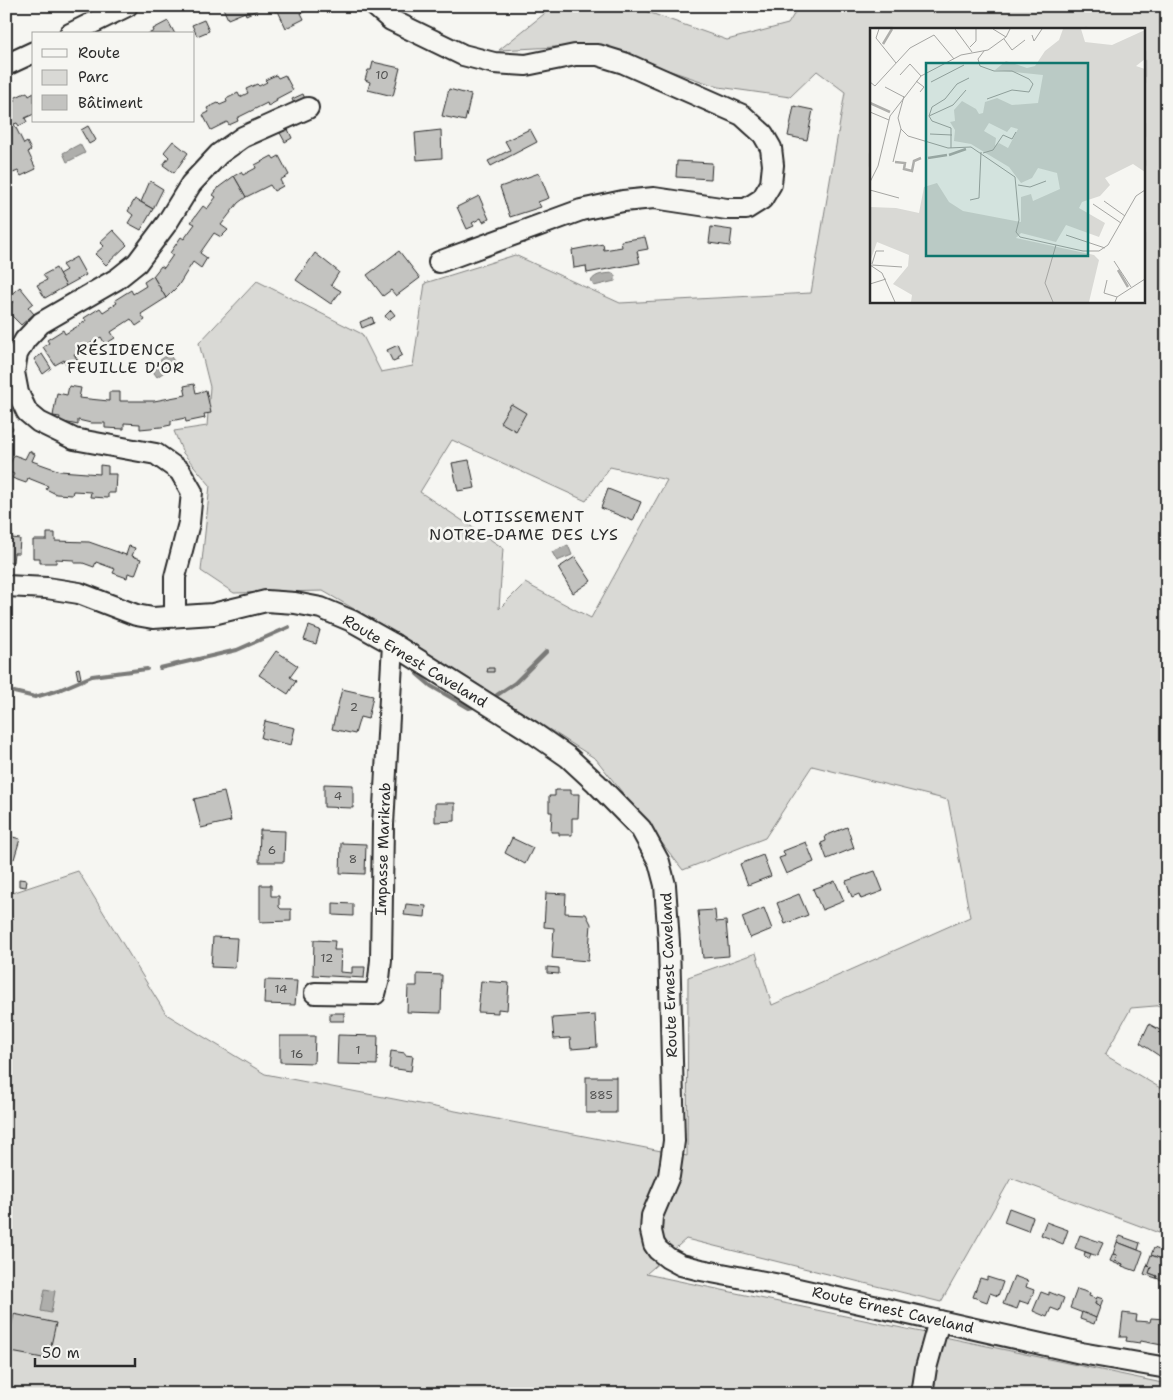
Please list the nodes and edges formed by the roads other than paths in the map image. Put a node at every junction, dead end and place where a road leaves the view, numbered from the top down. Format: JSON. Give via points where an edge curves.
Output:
{"nodes":[{"id":1,"x":127,"y":6,"type":"edge"},
{"id":2,"x":375,"y":6,"type":"edge"},
{"id":3,"x":74,"y":32,"type":"edge"},
{"id":4,"x":32,"y":53,"type":"edge"},
{"id":5,"x":6,"y":65,"type":"edge"},
{"id":6,"x":308,"y":108,"type":"dead end"},
{"id":7,"x":440,"y":262,"type":"dead end"},
{"id":8,"x":6,"y":586,"type":"edge"},
{"id":9,"x":175,"y":616,"type":"junction"},
{"id":10,"x":392,"y":644,"type":"junction"},
{"id":11,"x":315,"y":993,"type":"dead end"},
{"id":12,"x":938,"y":1321,"type":"junction"},
{"id":13,"x":1167,"y":1368,"type":"edge"},
{"id":14,"x":922,"y":1394,"type":"edge"}],
"edges":[{"from":1,"to":3,"type":"street"},
{"from":2,"to":7,"type":"street","via":[[391,20],[463,56],[494,63],[526,65],[598,55],[624,63],[742,115],[763,134],[770,148],[771,184],[762,199],[746,209],[727,210],[654,198],[623,201],[581,210]]},
{"from":4,"to":5,"type":"street"},
{"from":6,"to":9,"type":"street","via":[[243,137],[219,154],[191,184],[137,263],[117,280],[41,323],[17,354],[14,372],[18,393],[27,412],[39,422],[74,438],[156,454],[180,471],[192,492],[189,523],[175,577]]},
{"from":8,"to":9,"type":"street","name":"Route Ernest Caveland","via":[[79,593],[136,615],[154,618]]},
{"from":9,"to":10,"type":"street","name":"Route Ernest Caveland","via":[[213,614],[266,601],[295,603],[322,608]]},
{"from":10,"to":11,"type":"street","name":"Impasse Marikrab","via":[[379,979],[375,994]]},
{"from":10,"to":12,"type":"street","name":"Route Ernest Caveland","via":[[568,757],[641,829],[660,862],[669,942],[674,1140],[669,1176],[651,1223],[652,1237],[658,1250],[681,1265]]},
{"from":12,"to":13,"type":"street","name":"Route Ernest Caveland","via":[[1081,1353]]},
{"from":12,"to":14,"type":"street"}]}
